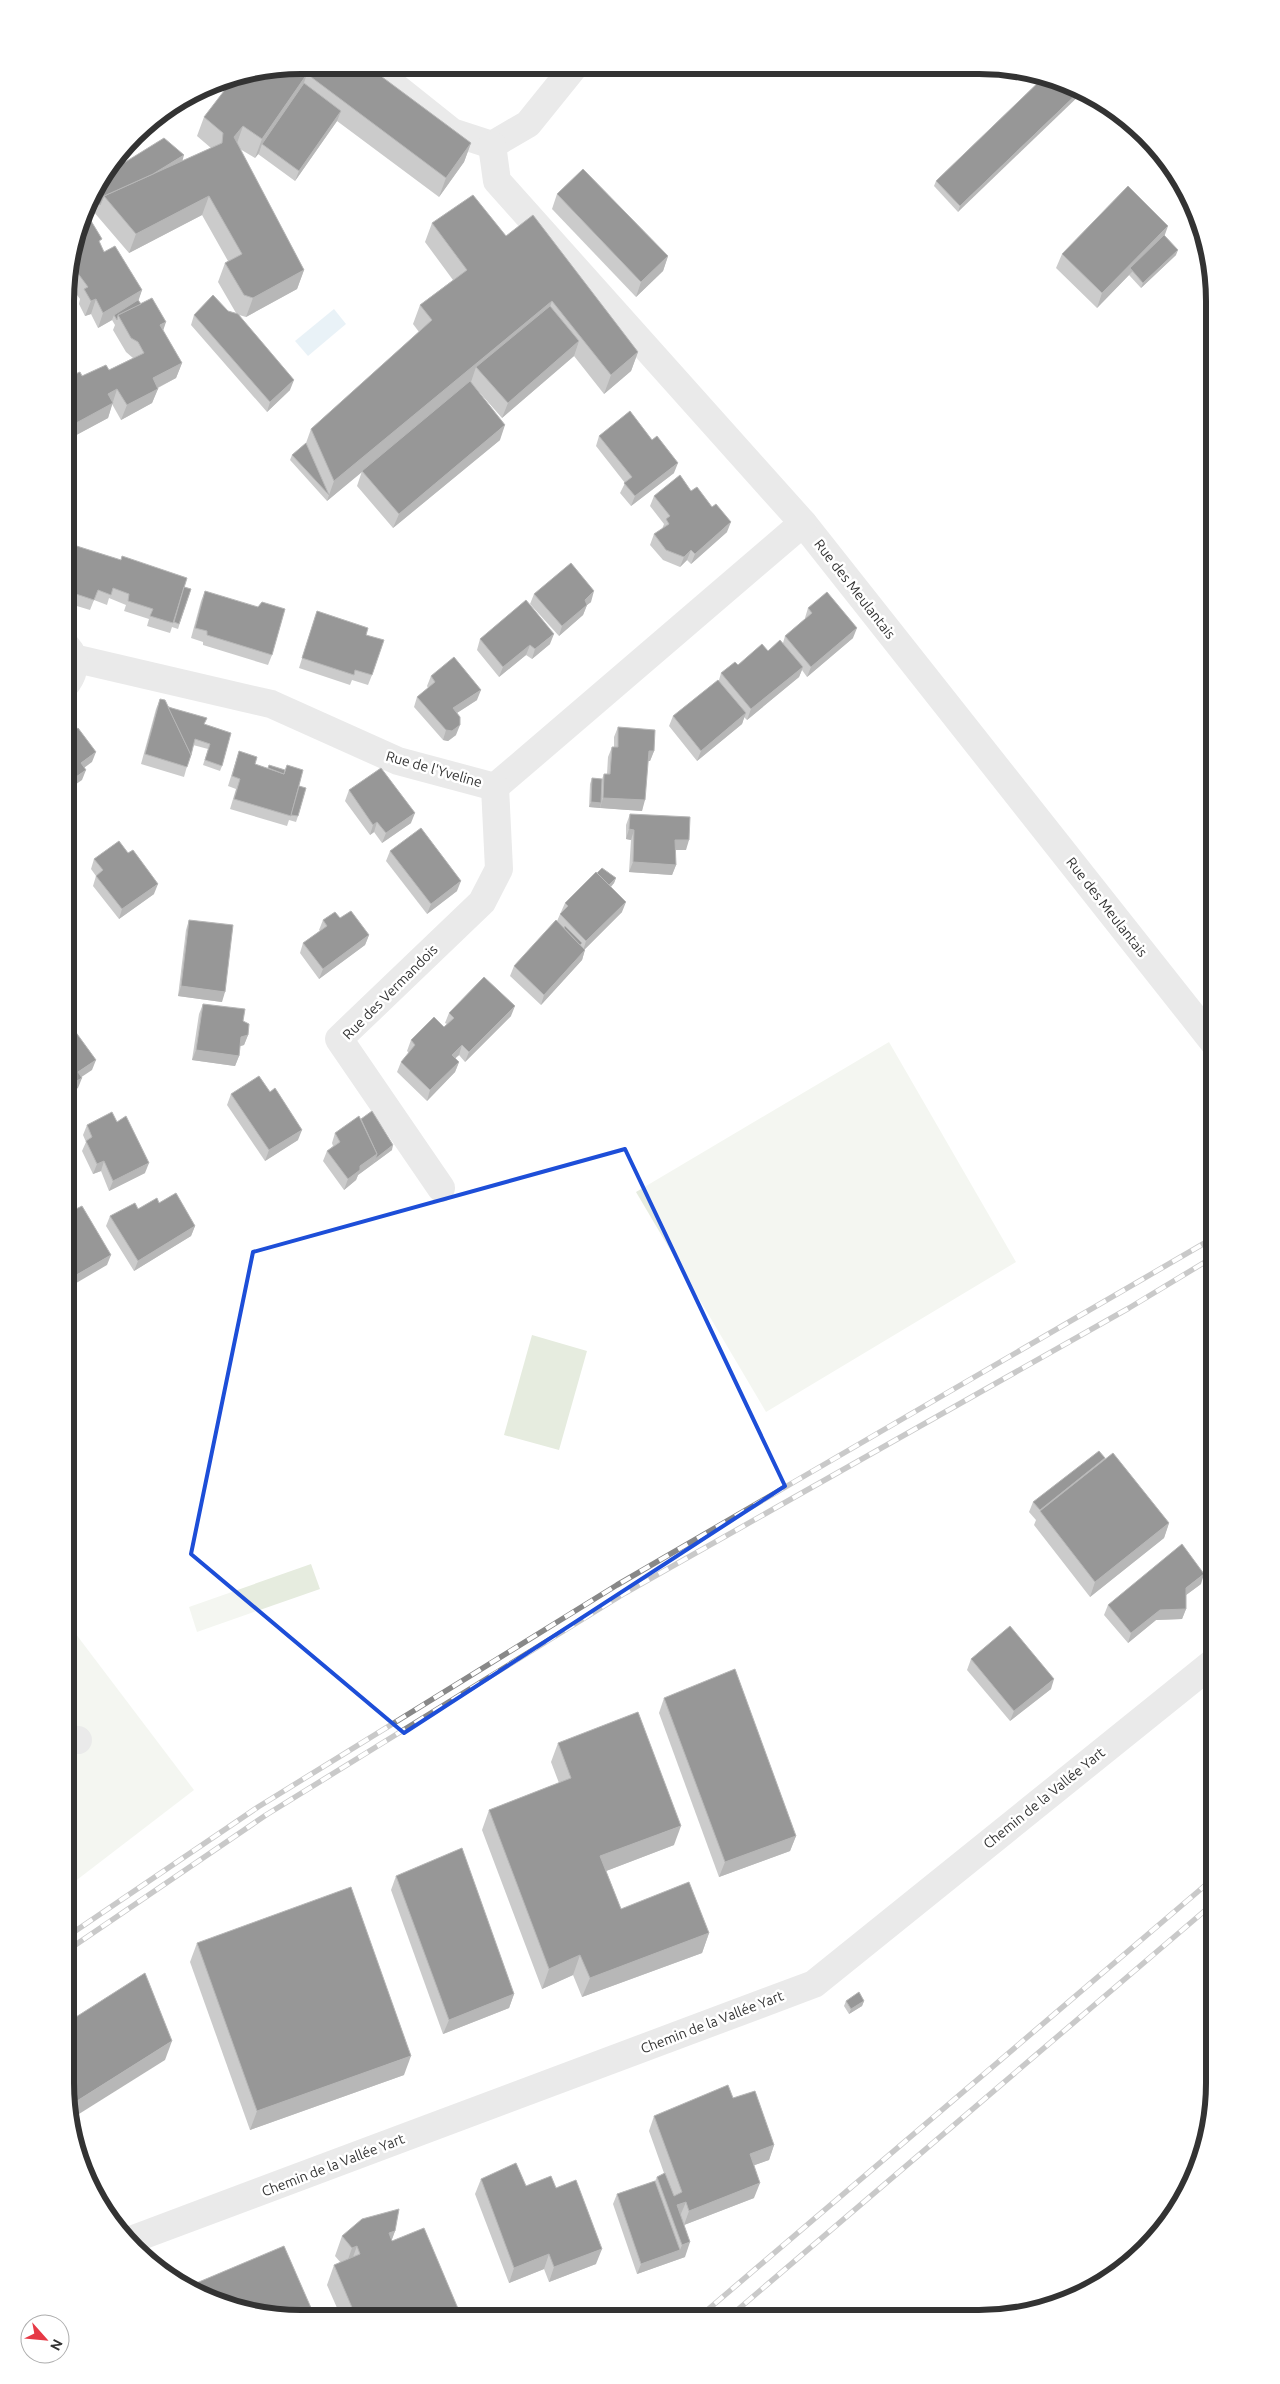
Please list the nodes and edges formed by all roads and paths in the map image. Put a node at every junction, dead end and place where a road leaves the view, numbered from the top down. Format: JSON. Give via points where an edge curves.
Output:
{"nodes":[{"id":1,"x":379,"y":74,"type":"edge"},
{"id":2,"x":568,"y":74,"type":"edge"},
{"id":3,"x":492,"y":145,"type":"junction"},
{"id":4,"x":803,"y":523,"type":"junction"},
{"id":5,"x":74,"y":664,"type":"edge"},
{"id":6,"x":495,"y":786,"type":"junction"},
{"id":7,"x":1206,"y":1033,"type":"edge"},
{"id":8,"x":441,"y":1188,"type":"dead end"},
{"id":9,"x":1206,"y":1668,"type":"edge"},
{"id":10,"x":135,"y":2238,"type":"edge"}],
"edges":[{"from":1,"to":3,"type":"street","via":[[452,132]]},
{"from":2,"to":3,"type":"street","via":[[528,124]]},
{"from":3,"to":4,"type":"street","name":"Rue des Meulantais","via":[[498,181]]},
{"from":4,"to":6,"type":"street","name":"Rue de l'Yveline"},
{"from":4,"to":7,"type":"street","name":"Rue des Meulantais"},
{"from":5,"to":6,"type":"street","name":"Rue de l'Yveline","via":[[271,704],[398,761]]},
{"from":6,"to":8,"type":"street","name":"Rue des Vermandois","via":[[499,869],[482,902],[339,1039]]},
{"from":9,"to":10,"type":"street","name":"Chemin de la Vallée Yart","via":[[814,1984]]}]}
